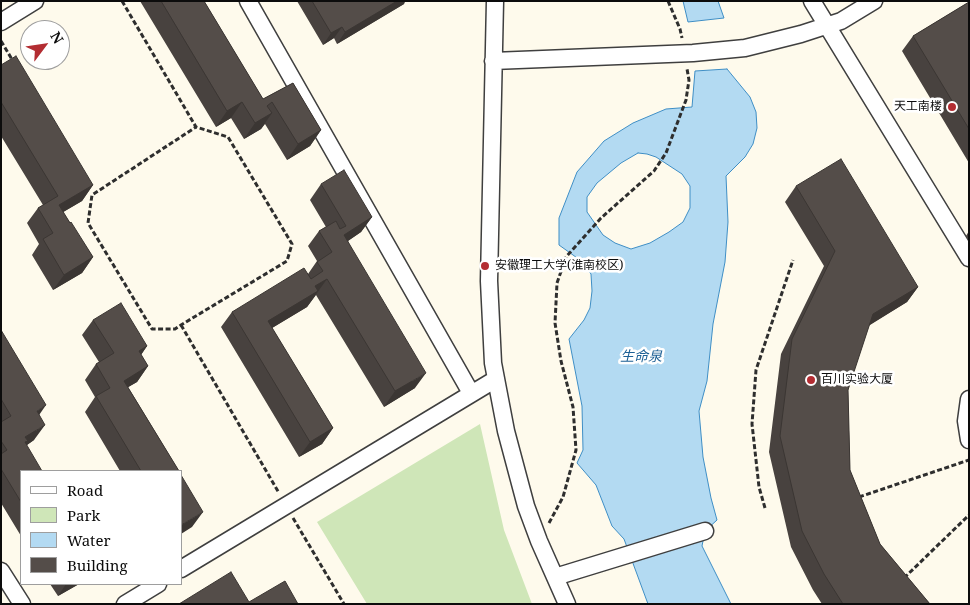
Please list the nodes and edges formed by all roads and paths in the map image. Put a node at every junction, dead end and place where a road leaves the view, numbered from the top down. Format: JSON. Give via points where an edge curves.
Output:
{"nodes":[{"id":1,"x":35,"y":1,"type":"edge"},
{"id":2,"x":122,"y":1,"type":"edge"},
{"id":3,"x":248,"y":1,"type":"edge"},
{"id":4,"x":495,"y":1,"type":"edge"},
{"id":5,"x":812,"y":1,"type":"edge"},
{"id":6,"x":874,"y":1,"type":"edge"},
{"id":7,"x":1,"y":22,"type":"edge"},
{"id":8,"x":827,"y":26,"type":"junction"},
{"id":9,"x":1,"y":40,"type":"edge"},
{"id":10,"x":493,"y":61,"type":"junction"},
{"id":11,"x":16,"y":66,"type":"edge"},
{"id":12,"x":686,"y":100,"type":"dead end"},
{"id":13,"x":196,"y":127,"type":"junction"},
{"id":14,"x":87,"y":187,"type":"edge"},
{"id":15,"x":92,"y":195,"type":"junction"},
{"id":16,"x":969,"y":258,"type":"edge"},
{"id":17,"x":792,"y":260,"type":"dead end"},
{"id":18,"x":181,"y":325,"type":"junction"},
{"id":19,"x":496,"y":379,"type":"junction"},
{"id":20,"x":471,"y":394,"type":"junction"},
{"id":21,"x":969,"y":399,"type":"edge"},
{"id":22,"x":969,"y":440,"type":"edge"},
{"id":23,"x":969,"y":460,"type":"edge"},
{"id":24,"x":858,"y":497,"type":"edge"},
{"id":25,"x":286,"y":505,"type":"junction"},
{"id":26,"x":765,"y":508,"type":"dead end"},
{"id":27,"x":969,"y":515,"type":"edge"},
{"id":28,"x":705,"y":531,"type":"dead end"},
{"id":29,"x":539,"y":541,"type":"junction"},
{"id":30,"x":182,"y":569,"type":"edge"},
{"id":31,"x":1,"y":571,"type":"edge"},
{"id":32,"x":555,"y":577,"type":"junction"},
{"id":33,"x":904,"y":580,"type":"edge"},
{"id":34,"x":156,"y":585,"type":"edge"},
{"id":35,"x":22,"y":604,"type":"edge"},
{"id":36,"x":125,"y":604,"type":"edge"},
{"id":37,"x":344,"y":604,"type":"edge"},
{"id":38,"x":567,"y":604,"type":"edge"}],
"edges":[{"from":1,"to":7,"type":"street"},
{"from":2,"to":13,"type":"path"},
{"from":3,"to":20,"type":"street"},
{"from":4,"to":10,"type":"street"},
{"from":5,"to":8,"type":"street"},
{"from":6,"to":8,"type":"street"},
{"from":8,"to":10,"type":"street","via":[[745,48]]},
{"from":8,"to":16,"type":"street"},
{"from":9,"to":11,"type":"path"},
{"from":10,"to":19,"type":"street","via":[[488,281]]},
{"from":12,"to":29,"type":"path","via":[[668,148],[654,171],[601,218],[566,257],[557,284],[555,323],[573,407],[576,450],[563,497]]},
{"from":13,"to":15,"type":"path"},
{"from":13,"to":18,"type":"path","via":[[228,137],[292,244],[287,261]]},
{"from":14,"to":15,"type":"path"},
{"from":15,"to":18,"type":"path","via":[[88,223],[152,329],[175,329]]},
{"from":17,"to":26,"type":"path","via":[[756,370],[752,424],[759,487]]},
{"from":18,"to":25,"type":"path"},
{"from":19,"to":20,"type":"street"},
{"from":19,"to":29,"type":"street","via":[[506,431]]},
{"from":20,"to":25,"type":"street"},
{"from":21,"to":22,"type":"street","via":[[966,421]]},
{"from":23,"to":24,"type":"path"},
{"from":25,"to":30,"type":"street"},
{"from":25,"to":37,"type":"path"},
{"from":27,"to":33,"type":"path"},
{"from":28,"to":32,"type":"street"},
{"from":29,"to":32,"type":"street"},
{"from":31,"to":35,"type":"street"},
{"from":32,"to":38,"type":"street"},
{"from":34,"to":36,"type":"street"}]}
